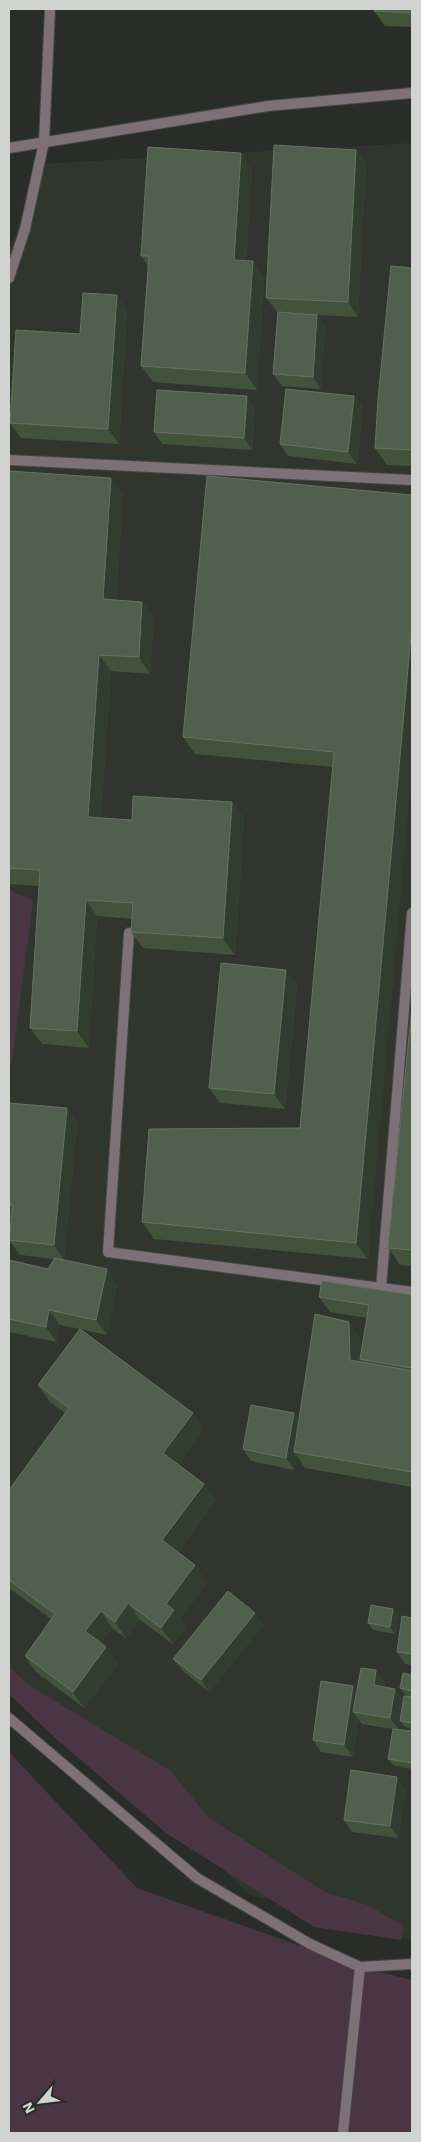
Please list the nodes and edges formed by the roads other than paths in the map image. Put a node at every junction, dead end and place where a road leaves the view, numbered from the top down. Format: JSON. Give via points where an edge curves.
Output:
{"nodes":[{"id":1,"x":50,"y":9,"type":"edge"},
{"id":2,"x":412,"y":93,"type":"edge"},
{"id":3,"x":44,"y":142,"type":"junction"},
{"id":4,"x":9,"y":148,"type":"edge"},
{"id":5,"x":9,"y":278,"type":"edge"},
{"id":6,"x":9,"y":460,"type":"edge"},
{"id":7,"x":412,"y":480,"type":"edge"},
{"id":8,"x":412,"y":913,"type":"edge"},
{"id":9,"x":129,"y":933,"type":"edge"},
{"id":10,"x":381,"y":1288,"type":"junction"},
{"id":11,"x":412,"y":1292,"type":"edge"},
{"id":12,"x":9,"y":1718,"type":"edge"},
{"id":13,"x":412,"y":1964,"type":"edge"},
{"id":14,"x":360,"y":1967,"type":"junction"},
{"id":15,"x":343,"y":2133,"type":"edge"}],
"edges":[{"from":1,"to":3,"type":"street"},
{"from":2,"to":3,"type":"street","via":[[268,106]]},
{"from":3,"to":4,"type":"street"},
{"from":3,"to":5,"type":"street","via":[[25,229]]},
{"from":6,"to":7,"type":"street"},
{"from":8,"to":10,"type":"street"},
{"from":9,"to":10,"type":"street","via":[[108,1252]]},
{"from":10,"to":11,"type":"street"},
{"from":12,"to":14,"type":"street","via":[[197,1878],[310,1944]]},
{"from":13,"to":14,"type":"street"},
{"from":14,"to":15,"type":"street"}]}
